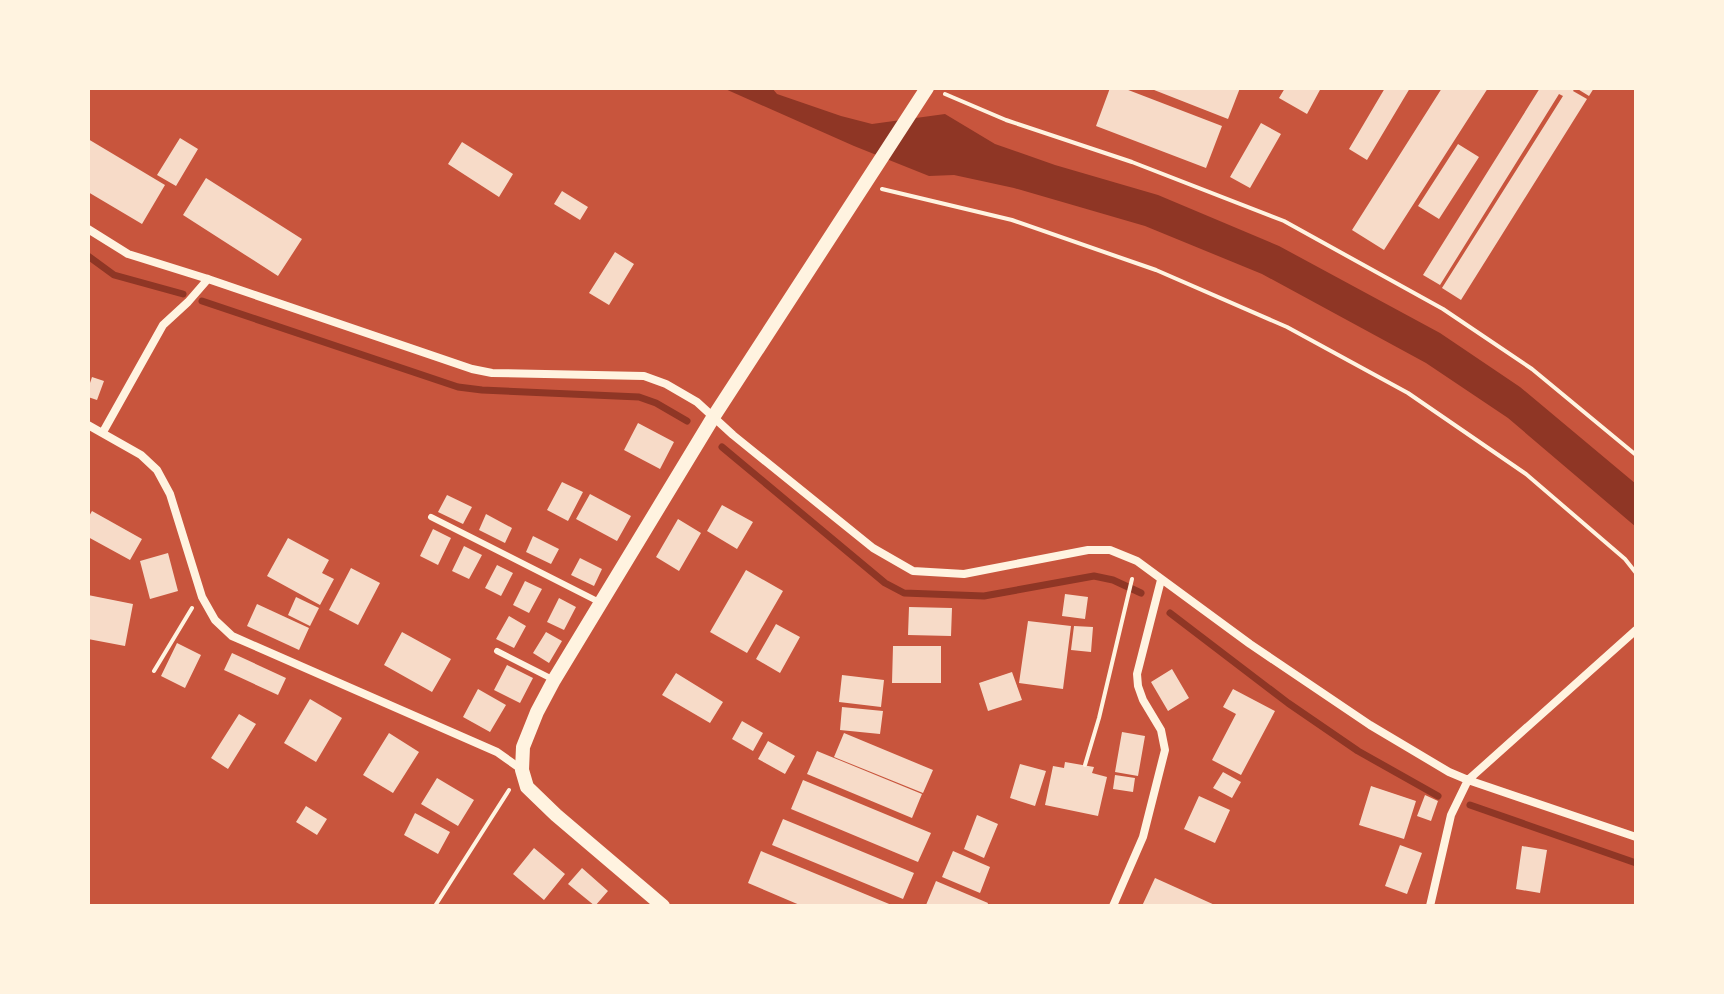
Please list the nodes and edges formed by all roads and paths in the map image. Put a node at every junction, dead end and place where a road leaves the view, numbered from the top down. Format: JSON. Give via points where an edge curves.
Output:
{"nodes":[{"id":1,"x":929,"y":91,"type":"edge"},
{"id":2,"x":869,"y":186,"type":"junction"},
{"id":3,"x":88,"y":229,"type":"edge"},
{"id":4,"x":208,"y":279,"type":"junction"},
{"id":5,"x":714,"y":416,"type":"junction"},
{"id":6,"x":88,"y":425,"type":"edge"},
{"id":7,"x":103,"y":432,"type":"junction"},
{"id":8,"x":1636,"y":455,"type":"edge"},
{"id":9,"x":431,"y":517,"type":"dead end"},
{"id":10,"x":1636,"y":573,"type":"edge"},
{"id":11,"x":1133,"y":578,"type":"dead end"},
{"id":12,"x":1161,"y":580,"type":"junction"},
{"id":13,"x":202,"y":597,"type":"junction"},
{"id":14,"x":601,"y":603,"type":"junction"},
{"id":15,"x":1636,"y":630,"type":"edge"},
{"id":16,"x":497,"y":651,"type":"dead end"},
{"id":17,"x":154,"y":671,"type":"dead end"},
{"id":18,"x":554,"y":680,"type":"junction"},
{"id":19,"x":1085,"y":765,"type":"dead end"},
{"id":20,"x":522,"y":770,"type":"junction"},
{"id":21,"x":1468,"y":780,"type":"junction"},
{"id":22,"x":509,"y":789,"type":"dead end"},
{"id":23,"x":1636,"y":837,"type":"edge"},
{"id":24,"x":435,"y":906,"type":"edge"},
{"id":25,"x":663,"y":906,"type":"edge"},
{"id":26,"x":1113,"y":906,"type":"edge"},
{"id":27,"x":1430,"y":906,"type":"edge"}],
"edges":[{"from":1,"to":2,"type":"street"},
{"from":1,"to":8,"type":"path","via":[[1284,221],[1443,309],[1532,369]]},
{"from":2,"to":5,"type":"street"},
{"from":2,"to":10,"type":"path","via":[[1012,220],[1156,270],[1287,327],[1408,393],[1513,465]]},
{"from":3,"to":4,"type":"street","via":[[128,254]]},
{"from":4,"to":5,"type":"street","via":[[472,369],[644,376]]},
{"from":4,"to":7,"type":"street","via":[[163,325]]},
{"from":5,"to":12,"type":"street","via":[[873,548],[913,571],[964,574],[1110,550],[1137,561]]},
{"from":5,"to":14,"type":"street"},
{"from":6,"to":7,"type":"street"},
{"from":7,"to":13,"type":"street","via":[[157,470],[170,494]]},
{"from":9,"to":14,"type":"lane"},
{"from":11,"to":19,"type":"path"},
{"from":12,"to":21,"type":"street","via":[[1370,725]]},
{"from":12,"to":26,"type":"street","via":[[1137,674],[1165,750],[1143,837]]},
{"from":13,"to":17,"type":"path"},
{"from":13,"to":20,"type":"street","via":[[232,636],[497,752]]},
{"from":14,"to":18,"type":"street"},
{"from":15,"to":21,"type":"street"},
{"from":16,"to":18,"type":"lane"},
{"from":18,"to":20,"type":"street","via":[[523,747]]},
{"from":20,"to":25,"type":"street","via":[[527,787]]},
{"from":21,"to":23,"type":"street"},
{"from":21,"to":27,"type":"street","via":[[1451,815]]},
{"from":22,"to":24,"type":"path"}]}
